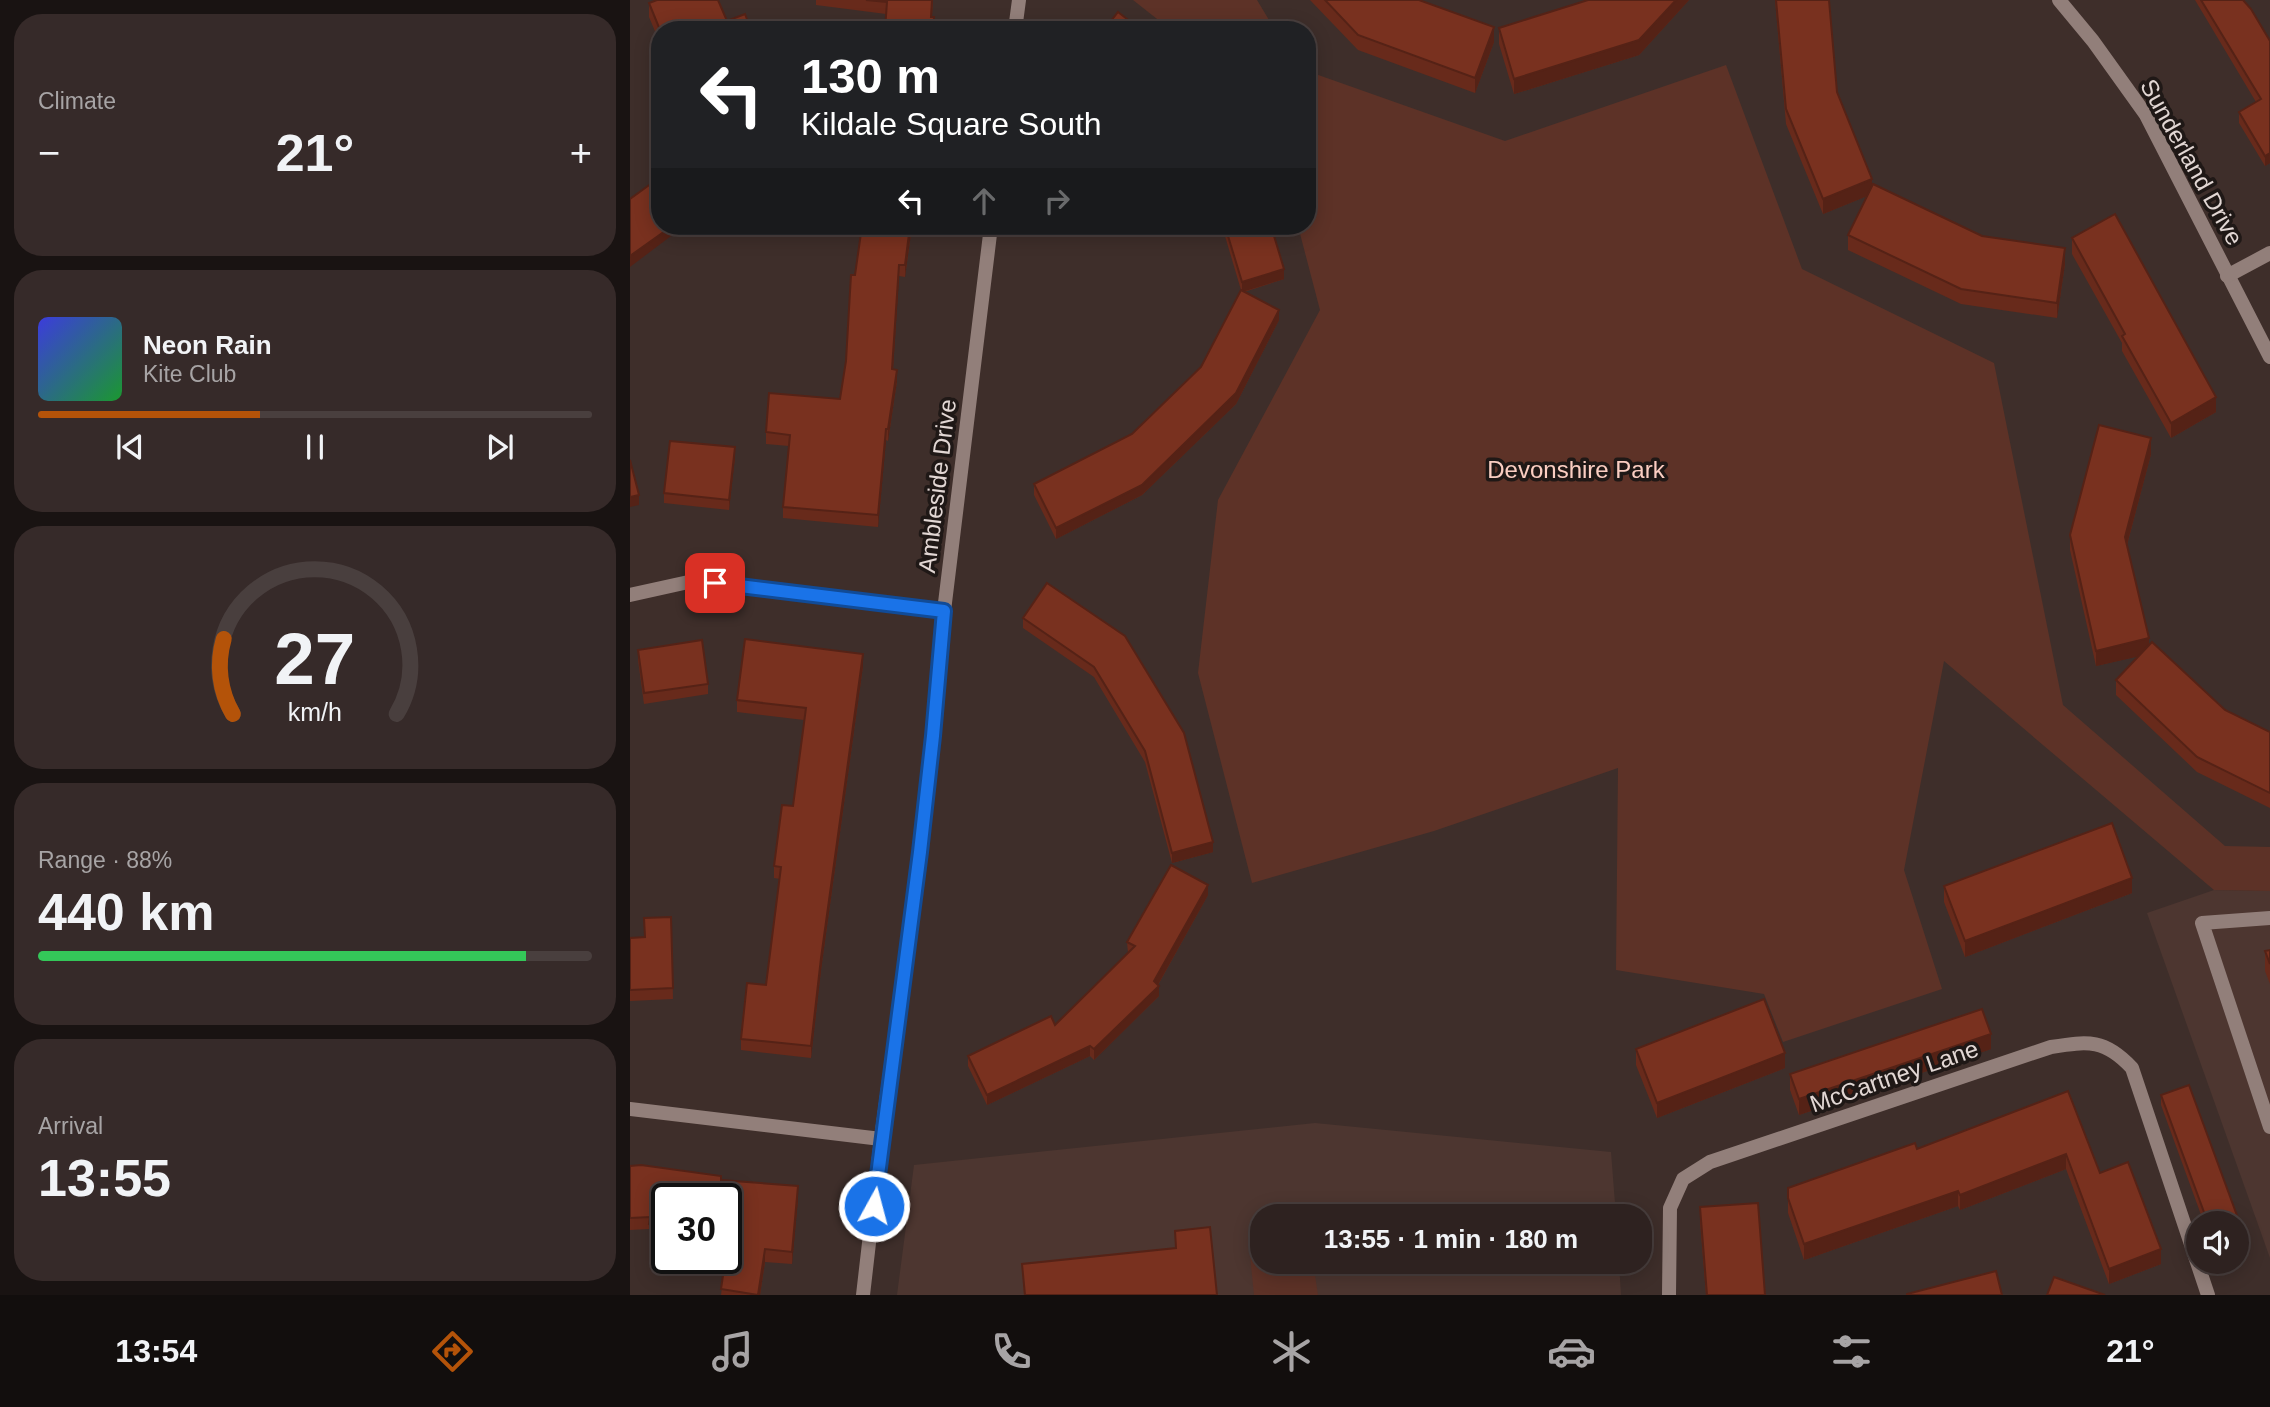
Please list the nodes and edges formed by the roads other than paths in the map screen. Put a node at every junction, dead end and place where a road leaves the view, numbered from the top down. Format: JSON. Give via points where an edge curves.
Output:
{"nodes":[{"id":1,"x":1019,"y":0,"type":"edge"},
{"id":2,"x":2059,"y":0,"type":"edge"},
{"id":3,"x":1016,"y":21,"type":"edge"},
{"id":4,"x":990,"y":235,"type":"edge"},
{"id":5,"x":2270,"y":253,"type":"edge"},
{"id":6,"x":2228,"y":276,"type":"junction"},
{"id":7,"x":2270,"y":357,"type":"edge"},
{"id":8,"x":630,"y":595,"type":"edge"},
{"id":9,"x":944,"y":611,"type":"junction"},
{"id":10,"x":2270,"y":918,"type":"edge"},
{"id":11,"x":630,"y":1109,"type":"edge"},
{"id":12,"x":2270,"y":1127,"type":"edge"},
{"id":13,"x":881,"y":1139,"type":"junction"},
{"id":14,"x":863,"y":1295,"type":"edge"},
{"id":15,"x":1669,"y":1295,"type":"edge"},
{"id":16,"x":2208,"y":1295,"type":"edge"}],
"edges":[{"from":1,"to":3,"type":"street"},
{"from":2,"to":6,"type":"street","name":"Sunderland Drive","via":[[2146,115]]},
{"from":4,"to":9,"type":"street","name":"Ambleside Drive"},
{"from":5,"to":6,"type":"street"},
{"from":6,"to":7,"type":"street","name":"Sunderland Drive"},
{"from":8,"to":9,"type":"street","via":[[693,581]]},
{"from":9,"to":13,"type":"street","name":"Ambleside Drive","via":[[922,839]]},
{"from":10,"to":12,"type":"street","via":[[2202,923]]},
{"from":11,"to":13,"type":"street"},
{"from":13,"to":14,"type":"street","name":"Ambleside Drive"},
{"from":15,"to":16,"type":"street","name":"McCartney Lane","via":[[1670,1208],[1684,1179],[1710,1162],[2051,1047],[2078,1042],[2109,1047],[2132,1068]]}]}
